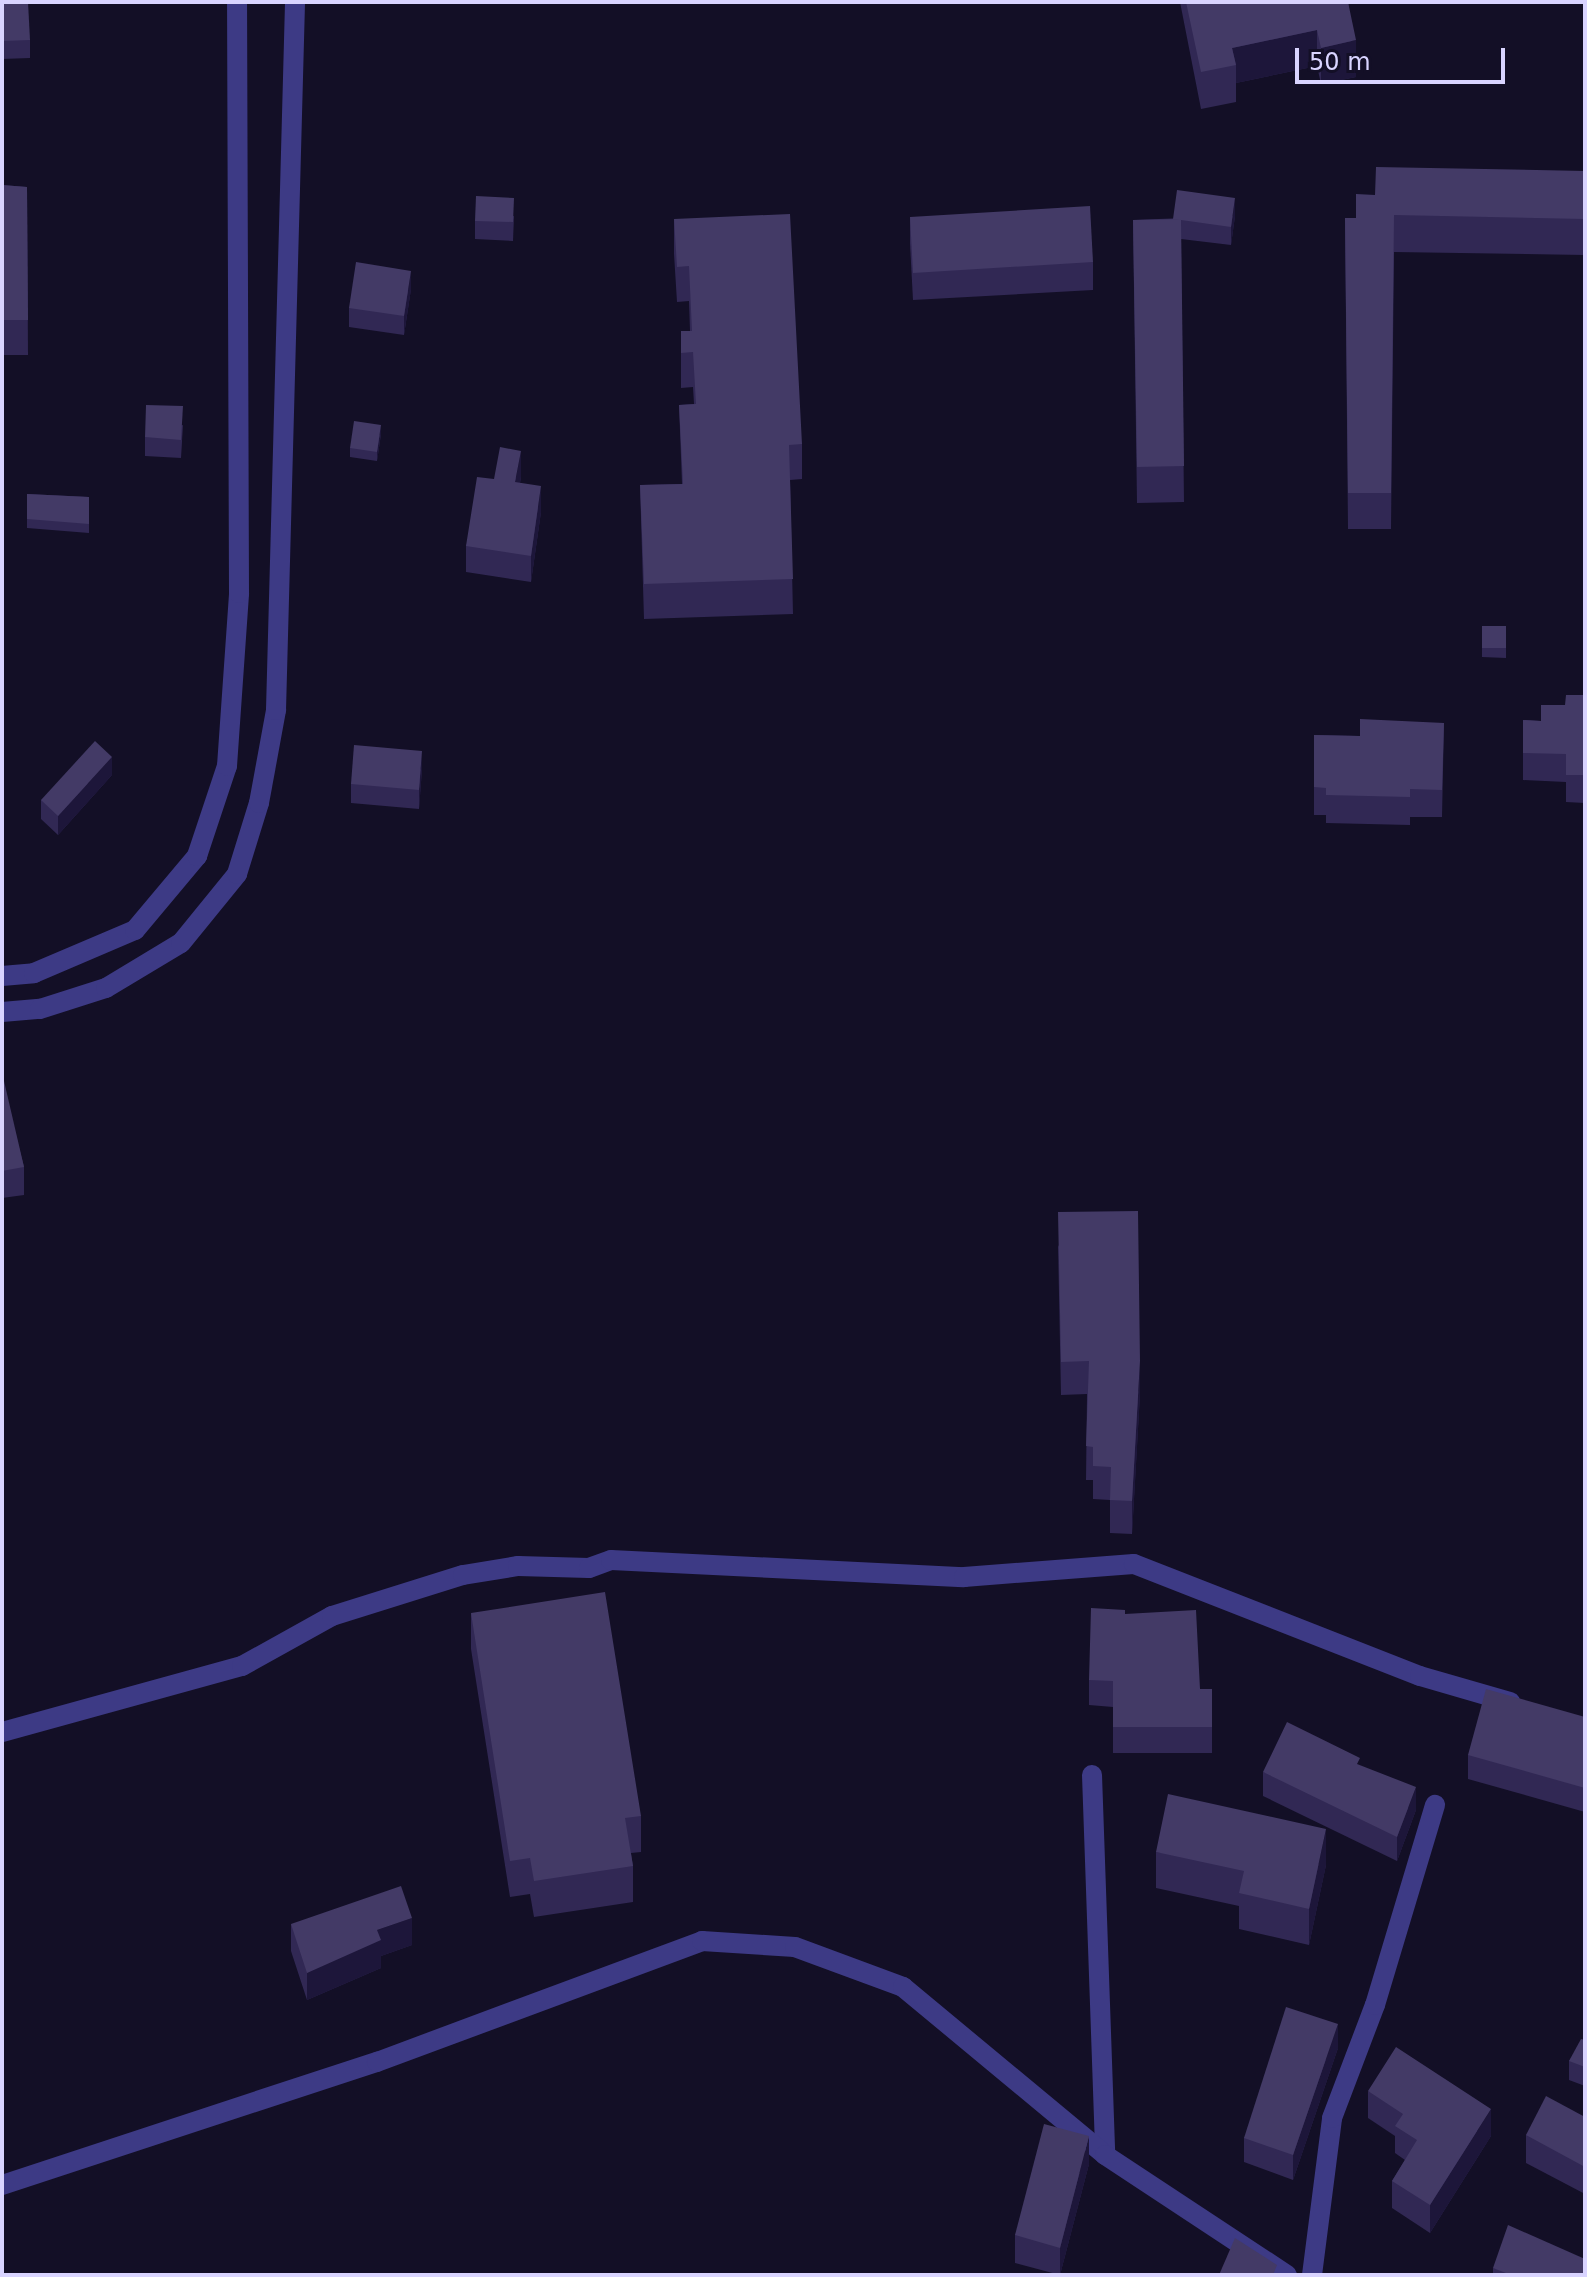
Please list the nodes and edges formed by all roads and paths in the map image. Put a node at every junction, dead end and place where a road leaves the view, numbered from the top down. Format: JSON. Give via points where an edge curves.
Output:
{"nodes":[{"id":1,"x":237,"y":2,"type":"edge"},
{"id":2,"x":295,"y":2,"type":"edge"},
{"id":3,"x":2,"y":976,"type":"edge"},
{"id":4,"x":2,"y":1012,"type":"edge"},
{"id":5,"x":1532,"y":1709,"type":"edge"},
{"id":6,"x":2,"y":1732,"type":"edge"},
{"id":7,"x":1092,"y":1775,"type":"dead end"},
{"id":8,"x":1435,"y":1805,"type":"dead end"},
{"id":9,"x":1105,"y":2155,"type":"junction"},
{"id":10,"x":2,"y":2185,"type":"edge"},
{"id":11,"x":1287,"y":2275,"type":"edge"},
{"id":12,"x":1312,"y":2275,"type":"edge"}],
"edges":[{"from":1,"to":3,"type":"street","via":[[239,593],[227,766],[197,856],[135,930],[34,973]]},
{"from":2,"to":4,"type":"street","via":[[276,710],[259,803],[237,874],[181,943],[106,988],[40,1009]]},
{"from":5,"to":6,"type":"street","via":[[1420,1676],[1134,1564],[964,1577],[611,1560],[589,1568],[518,1566],[463,1575],[332,1616],[242,1666]]},
{"from":7,"to":9,"type":"street"},
{"from":8,"to":12,"type":"street","via":[[1375,2005],[1332,2118]]},
{"from":9,"to":10,"type":"street","via":[[903,1987],[795,1947],[702,1941],[377,2062]]},
{"from":9,"to":11,"type":"street"}]}
